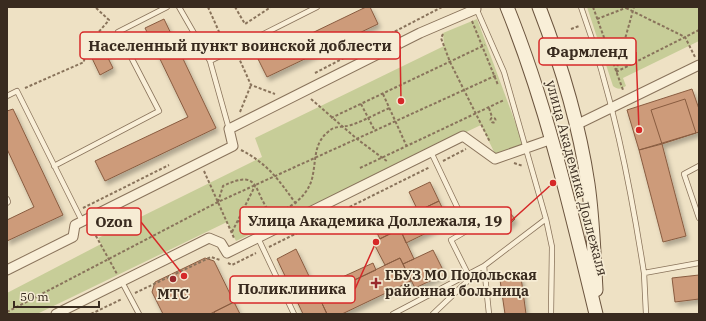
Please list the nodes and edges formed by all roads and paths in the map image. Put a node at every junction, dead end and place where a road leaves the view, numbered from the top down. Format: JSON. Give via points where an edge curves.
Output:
{"nodes":[{"id":1,"x":95,"y":7,"type":"edge"},
{"id":2,"x":166,"y":7,"type":"edge"},
{"id":3,"x":179,"y":7,"type":"edge"},
{"id":4,"x":208,"y":7,"type":"edge"},
{"id":5,"x":235,"y":7,"type":"edge"},
{"id":6,"x":271,"y":7,"type":"edge"},
{"id":7,"x":317,"y":7,"type":"edge"},
{"id":8,"x":508,"y":7,"type":"edge"},
{"id":9,"x":540,"y":7,"type":"edge"},
{"id":10,"x":581,"y":7,"type":"edge"},
{"id":11,"x":593,"y":7,"type":"edge"},
{"id":12,"x":627,"y":7,"type":"edge"},
{"id":13,"x":634,"y":7,"type":"edge"},
{"id":14,"x":473,"y":10,"type":"edge"},
{"id":15,"x":633,"y":11,"type":"junction"},
{"id":16,"x":596,"y":19,"type":"junction"},
{"id":17,"x":447,"y":22,"type":"junction"},
{"id":18,"x":587,"y":23,"type":"junction"},
{"id":19,"x":571,"y":29,"type":"dead end"},
{"id":20,"x":699,"y":30,"type":"edge"},
{"id":21,"x":685,"y":37,"type":"junction"},
{"id":22,"x":491,"y":42,"type":"junction"},
{"id":23,"x":483,"y":46,"type":"junction"},
{"id":24,"x":234,"y":49,"type":"junction"},
{"id":25,"x":210,"y":61,"type":"junction"},
{"id":26,"x":450,"y":62,"type":"junction"},
{"id":27,"x":699,"y":65,"type":"edge"},
{"id":28,"x":504,"y":72,"type":"junction"},
{"id":29,"x":616,"y":72,"type":"junction"},
{"id":30,"x":495,"y":76,"type":"junction"},
{"id":31,"x":251,"y":85,"type":"junction"},
{"id":32,"x":499,"y":88,"type":"dead end"},
{"id":33,"x":464,"y":90,"type":"junction"},
{"id":34,"x":17,"y":91,"type":"junction"},
{"id":35,"x":303,"y":92,"type":"junction"},
{"id":36,"x":275,"y":94,"type":"dead end"},
{"id":37,"x":383,"y":94,"type":"junction"},
{"id":38,"x":502,"y":94,"type":"dead end"},
{"id":39,"x":7,"y":96,"type":"edge"},
{"id":40,"x":511,"y":96,"type":"junction"},
{"id":41,"x":504,"y":100,"type":"junction"},
{"id":42,"x":626,"y":100,"type":"junction"},
{"id":43,"x":361,"y":104,"type":"junction"},
{"id":44,"x":506,"y":107,"type":"dead end"},
{"id":45,"x":613,"y":107,"type":"junction"},
{"id":46,"x":390,"y":108,"type":"junction"},
{"id":47,"x":489,"y":108,"type":"junction"},
{"id":48,"x":240,"y":112,"type":"dead end"},
{"id":49,"x":476,"y":114,"type":"junction"},
{"id":50,"x":492,"y":117,"type":"dead end"},
{"id":51,"x":331,"y":118,"type":"junction"},
{"id":52,"x":368,"y":118,"type":"junction"},
{"id":53,"x":396,"y":121,"type":"junction"},
{"id":54,"x":576,"y":125,"type":"junction"},
{"id":55,"x":342,"y":126,"type":"junction"},
{"id":56,"x":228,"y":129,"type":"junction"},
{"id":57,"x":375,"y":131,"type":"junction"},
{"id":58,"x":357,"y":139,"type":"junction"},
{"id":59,"x":552,"y":139,"type":"junction"},
{"id":60,"x":233,"y":146,"type":"junction"},
{"id":61,"x":407,"y":147,"type":"junction"},
{"id":62,"x":527,"y":148,"type":"junction"},
{"id":63,"x":431,"y":152,"type":"junction"},
{"id":64,"x":383,"y":158,"type":"junction"},
{"id":65,"x":497,"y":158,"type":"junction"},
{"id":66,"x":314,"y":159,"type":"junction"},
{"id":67,"x":200,"y":162,"type":"junction"},
{"id":68,"x":54,"y":166,"type":"junction"},
{"id":69,"x":699,"y":166,"type":"edge"},
{"id":70,"x":360,"y":168,"type":"dead end"},
{"id":71,"x":532,"y":168,"type":"junction"},
{"id":72,"x":394,"y":171,"type":"junction"},
{"id":73,"x":276,"y":176,"type":"junction"},
{"id":74,"x":588,"y":182,"type":"junction"},
{"id":75,"x":256,"y":185,"type":"junction"},
{"id":76,"x":565,"y":189,"type":"junction"},
{"id":77,"x":7,"y":199,"type":"edge"},
{"id":78,"x":218,"y":202,"type":"junction"},
{"id":79,"x":7,"y":203,"type":"edge"},
{"id":80,"x":296,"y":204,"type":"junction"},
{"id":81,"x":266,"y":207,"type":"junction"},
{"id":82,"x":302,"y":216,"type":"junction"},
{"id":83,"x":699,"y":218,"type":"edge"},
{"id":84,"x":546,"y":219,"type":"junction"},
{"id":85,"x":84,"y":220,"type":"junction"},
{"id":86,"x":237,"y":222,"type":"junction"},
{"id":87,"x":232,"y":232,"type":"junction"},
{"id":88,"x":258,"y":238,"type":"junction"},
{"id":89,"x":239,"y":248,"type":"junction"},
{"id":90,"x":109,"y":259,"type":"junction"},
{"id":91,"x":699,"y":263,"type":"edge"},
{"id":92,"x":484,"y":266,"type":"junction"},
{"id":93,"x":7,"y":270,"type":"edge"},
{"id":94,"x":644,"y":273,"type":"junction"},
{"id":95,"x":468,"y":274,"type":"junction"},
{"id":96,"x":122,"y":282,"type":"junction"},
{"id":97,"x":7,"y":312,"type":"edge"},
{"id":98,"x":56,"y":314,"type":"edge"},
{"id":99,"x":138,"y":314,"type":"edge"},
{"id":100,"x":294,"y":314,"type":"edge"},
{"id":101,"x":393,"y":314,"type":"edge"},
{"id":102,"x":433,"y":314,"type":"edge"},
{"id":103,"x":490,"y":314,"type":"edge"},
{"id":104,"x":551,"y":314,"type":"edge"},
{"id":105,"x":597,"y":314,"type":"edge"},
{"id":106,"x":646,"y":314,"type":"edge"}],
"edges":[{"from":1,"to":34,"type":"path","via":[[109,20],[85,48],[84,62]]},
{"from":2,"to":68,"type":"lane","via":[[118,32],[159,111]]},
{"from":3,"to":25,"type":"lane"},
{"from":4,"to":24,"type":"path","via":[[220,34],[230,40]]},
{"from":5,"to":6,"type":"path","via":[[245,24]]},
{"from":7,"to":24,"type":"lane"},
{"from":8,"to":59,"type":"main road","name":"улица Академика Доллежаля","via":[[524,47]]},
{"from":9,"to":54,"type":"main road","name":"улица Академика Доллежаля"},
{"from":10,"to":18,"type":"lane"},
{"from":11,"to":16,"type":"path"},
{"from":12,"to":15,"type":"path"},
{"from":12,"to":16,"type":"path"},
{"from":13,"to":15,"type":"path"},
{"from":14,"to":17,"type":"street"},
{"from":14,"to":22,"type":"lane"},
{"from":14,"to":23,"type":"path"},
{"from":15,"to":21,"type":"path"},
{"from":15,"to":29,"type":"path"},
{"from":16,"to":18,"type":"path"},
{"from":16,"to":29,"type":"path"},
{"from":17,"to":26,"type":"path","via":[[441,38]]},
{"from":17,"to":35,"type":"street"},
{"from":18,"to":19,"type":"path"},
{"from":18,"to":45,"type":"lane"},
{"from":20,"to":21,"type":"path"},
{"from":21,"to":27,"type":"path"},
{"from":21,"to":29,"type":"path"},
{"from":22,"to":23,"type":"path"},
{"from":22,"to":28,"type":"lane"},
{"from":23,"to":26,"type":"path"},
{"from":23,"to":30,"type":"path"},
{"from":24,"to":25,"type":"lane"},
{"from":24,"to":31,"type":"path"},
{"from":25,"to":56,"type":"lane"},
{"from":26,"to":33,"type":"path"},
{"from":26,"to":37,"type":"path"},
{"from":27,"to":42,"type":"street"},
{"from":28,"to":30,"type":"path"},
{"from":28,"to":40,"type":"lane"},
{"from":29,"to":42,"type":"path"},
{"from":30,"to":32,"type":"path"},
{"from":30,"to":33,"type":"path"},
{"from":31,"to":36,"type":"path"},
{"from":31,"to":48,"type":"path"},
{"from":33,"to":49,"type":"path"},
{"from":33,"to":53,"type":"path"},
{"from":34,"to":39,"type":"lane"},
{"from":34,"to":68,"type":"lane"},
{"from":35,"to":51,"type":"path"},
{"from":35,"to":56,"type":"street"},
{"from":37,"to":43,"type":"path"},
{"from":37,"to":46,"type":"path"},
{"from":38,"to":41,"type":"path"},
{"from":40,"to":41,"type":"path"},
{"from":40,"to":62,"type":"lane"},
{"from":41,"to":44,"type":"path"},
{"from":41,"to":47,"type":"path"},
{"from":42,"to":45,"type":"street"},
{"from":43,"to":51,"type":"path"},
{"from":43,"to":52,"type":"path"},
{"from":45,"to":54,"type":"street"},
{"from":45,"to":94,"type":"lane"},
{"from":46,"to":52,"type":"path"},
{"from":46,"to":53,"type":"path"},
{"from":47,"to":49,"type":"path"},
{"from":47,"to":50,"type":"path"},
{"from":49,"to":61,"type":"path"},
{"from":49,"to":65,"type":"path"},
{"from":51,"to":55,"type":"path"},
{"from":52,"to":55,"type":"path","via":[[350,126]]},
{"from":52,"to":57,"type":"path"},
{"from":53,"to":57,"type":"path"},
{"from":53,"to":61,"type":"path"},
{"from":54,"to":74,"type":"main road","name":"улица Академика Доллежаля"},
{"from":55,"to":58,"type":"path"},
{"from":55,"to":66,"type":"path","via":[[327,132],[318,146]]},
{"from":56,"to":60,"type":"street"},
{"from":57,"to":58,"type":"path"},
{"from":58,"to":64,"type":"path"},
{"from":58,"to":66,"type":"path"},
{"from":59,"to":62,"type":"street"},
{"from":59,"to":76,"type":"main road","name":"улица Академика Доллежаля"},
{"from":60,"to":67,"type":"street"},
{"from":60,"to":73,"type":"path","via":[[258,159]]},
{"from":61,"to":64,"type":"path"},
{"from":62,"to":65,"type":"street"},
{"from":62,"to":71,"type":"lane"},
{"from":63,"to":65,"type":"street","via":[[462,136]]},
{"from":63,"to":72,"type":"street"},
{"from":63,"to":95,"type":"lane","via":[[468,230],[450,240]]},
{"from":64,"to":70,"type":"path"},
{"from":64,"to":72,"type":"path","via":[[391,164]]},
{"from":65,"to":71,"type":"path"},
{"from":66,"to":73,"type":"path"},
{"from":66,"to":80,"type":"path","via":[[313,175],[307,190]]},
{"from":67,"to":78,"type":"path"},
{"from":67,"to":85,"type":"street"},
{"from":68,"to":85,"type":"lane"},
{"from":69,"to":83,"type":"lane","via":[[684,174]]},
{"from":71,"to":84,"type":"lane"},
{"from":72,"to":82,"type":"street"},
{"from":73,"to":75,"type":"path"},
{"from":73,"to":80,"type":"path"},
{"from":74,"to":76,"type":"main road","via":[[578,192]]},
{"from":74,"to":105,"type":"main road","name":"улица Академика Доллежаля"},
{"from":75,"to":78,"type":"path"},
{"from":75,"to":78,"type":"path","via":[[248,180],[238,179],[223,186]]},
{"from":75,"to":81,"type":"path"},
{"from":75,"to":86,"type":"path"},
{"from":76,"to":105,"type":"main road","name":"улица Академика Доллежаля"},
{"from":77,"to":79,"type":"lane"},
{"from":78,"to":87,"type":"path"},
{"from":78,"to":90,"type":"path"},
{"from":80,"to":81,"type":"path","via":[[272,214]]},
{"from":80,"to":82,"type":"path"},
{"from":81,"to":86,"type":"path"},
{"from":82,"to":88,"type":"street"},
{"from":84,"to":92,"type":"lane"},
{"from":84,"to":104,"type":"lane","via":[[552,247]]},
{"from":85,"to":90,"type":"path"},
{"from":85,"to":93,"type":"street","via":[[75,225],[73,237]]},
{"from":86,"to":87,"type":"path"},
{"from":87,"to":89,"type":"path"},
{"from":88,"to":89,"type":"street"},
{"from":88,"to":100,"type":"lane"},
{"from":89,"to":96,"type":"street","via":[[227,253],[221,243],[209,238]]},
{"from":90,"to":96,"type":"path"},
{"from":90,"to":97,"type":"path"},
{"from":91,"to":94,"type":"lane"},
{"from":92,"to":95,"type":"lane"},
{"from":92,"to":102,"type":"lane"},
{"from":92,"to":103,"type":"lane"},
{"from":94,"to":106,"type":"lane"},
{"from":95,"to":101,"type":"lane"},
{"from":96,"to":98,"type":"street"},
{"from":96,"to":99,"type":"lane"}]}
